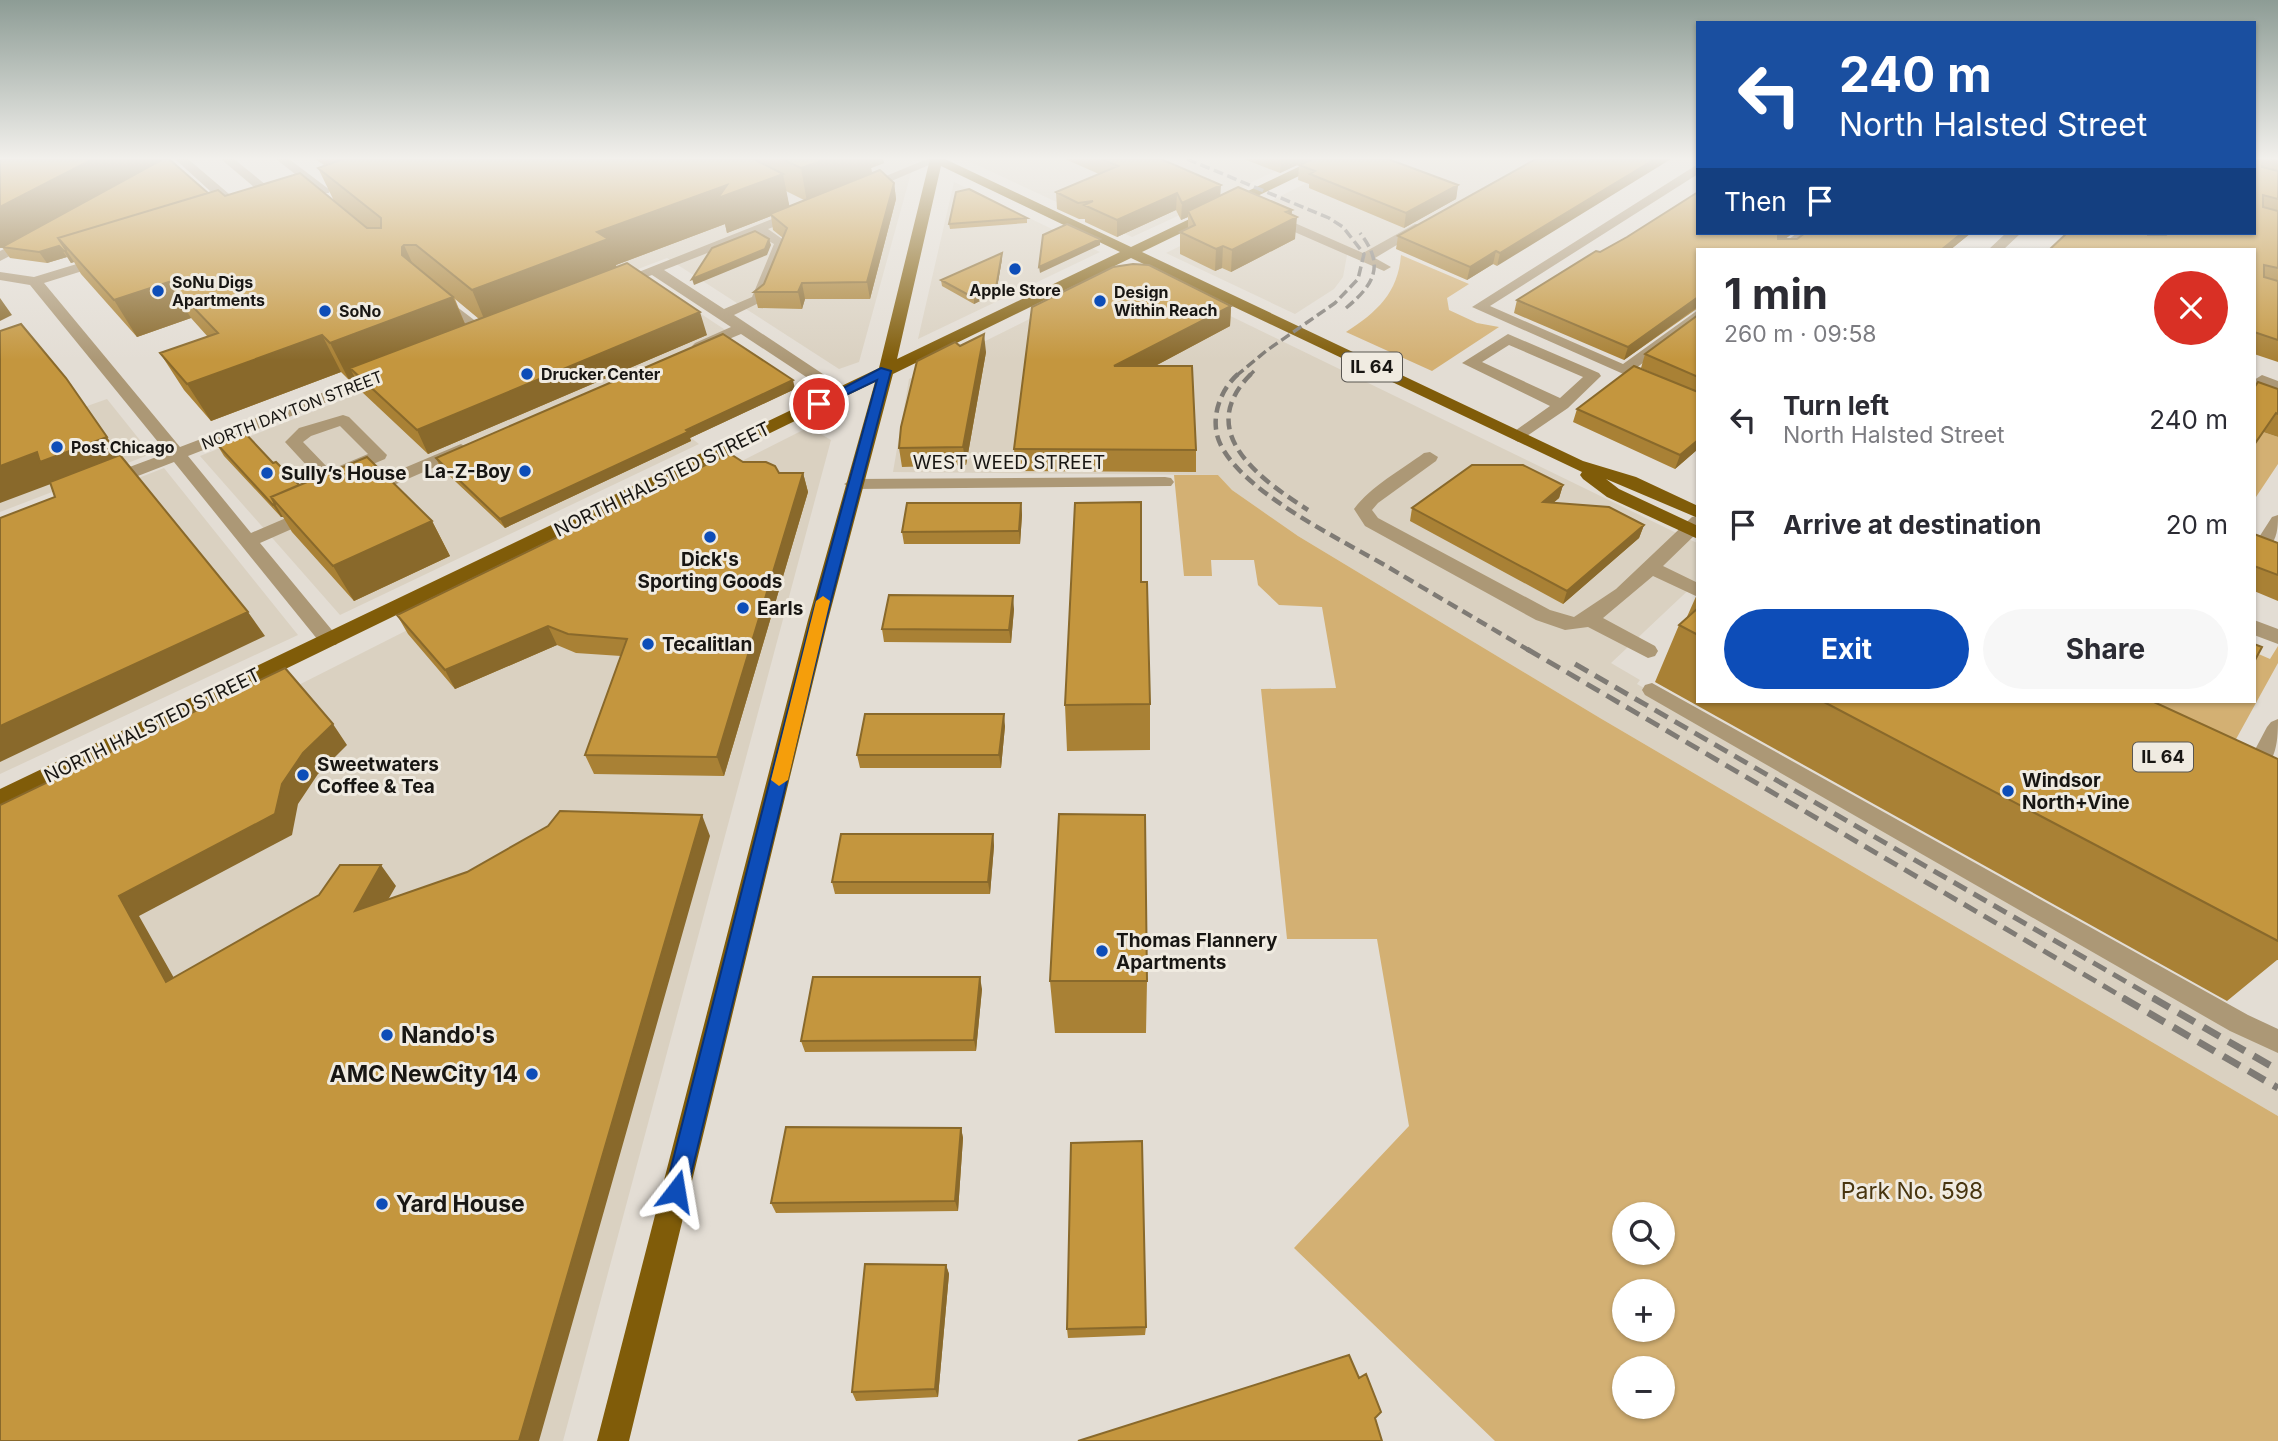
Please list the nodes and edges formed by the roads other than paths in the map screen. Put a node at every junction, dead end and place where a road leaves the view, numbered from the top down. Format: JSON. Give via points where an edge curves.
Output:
{"nodes":[{"id":1,"x":765,"y":226,"type":"edge"},
{"id":2,"x":921,"y":226,"type":"edge"},
{"id":3,"x":1078,"y":226,"type":"edge"},
{"id":4,"x":1185,"y":226,"type":"edge"},
{"id":5,"x":1293,"y":226,"type":"edge"},
{"id":6,"x":1421,"y":226,"type":"edge"},
{"id":7,"x":1606,"y":226,"type":"edge"},
{"id":8,"x":758,"y":229,"type":"junction"},
{"id":9,"x":46,"y":231,"type":"edge"},
{"id":10,"x":1802,"y":235,"type":"edge"},
{"id":11,"x":2012,"y":235,"type":"edge"},
{"id":12,"x":1785,"y":248,"type":"edge"},
{"id":13,"x":1997,"y":248,"type":"edge"},
{"id":14,"x":1132,"y":252,"type":"junction"},
{"id":15,"x":116,"y":256,"type":"edge"},
{"id":16,"x":0,"y":257,"type":"edge"},
{"id":17,"x":1364,"y":258,"type":"junction"},
{"id":18,"x":1384,"y":267,"type":"dead end"},
{"id":19,"x":653,"y":269,"type":"junction"},
{"id":20,"x":0,"y":276,"type":"edge"},
{"id":21,"x":35,"y":281,"type":"junction"},
{"id":22,"x":425,"y":286,"type":"edge"},
{"id":23,"x":601,"y":289,"type":"edge"},
{"id":24,"x":722,"y":315,"type":"junction"},
{"id":25,"x":1696,"y":316,"type":"edge"},
{"id":26,"x":742,"y":328,"type":"junction"},
{"id":27,"x":485,"y":335,"type":"edge"},
{"id":28,"x":687,"y":352,"type":"edge"},
{"id":29,"x":398,"y":369,"type":"edge"},
{"id":30,"x":1624,"y":370,"type":"junction"},
{"id":31,"x":886,"y":371,"type":"junction"},
{"id":32,"x":2262,"y":380,"type":"edge"},
{"id":33,"x":2278,"y":386,"type":"edge"},
{"id":34,"x":841,"y":393,"type":"junction"},
{"id":35,"x":1696,"y":401,"type":"edge"},
{"id":36,"x":1562,"y":405,"type":"junction"},
{"id":37,"x":286,"y":412,"type":"junction"},
{"id":38,"x":305,"y":432,"type":"junction"},
{"id":39,"x":1518,"y":437,"type":"junction"},
{"id":40,"x":472,"y":445,"type":"edge"},
{"id":41,"x":177,"y":455,"type":"junction"},
{"id":42,"x":1430,"y":457,"type":"dead end"},
{"id":43,"x":1166,"y":482,"type":"dead end"},
{"id":44,"x":853,"y":484,"type":"junction"},
{"id":45,"x":90,"y":489,"type":"edge"},
{"id":46,"x":350,"y":497,"type":"edge"},
{"id":47,"x":325,"y":508,"type":"edge"},
{"id":48,"x":2278,"y":521,"type":"edge"},
{"id":49,"x":1695,"y":524,"type":"edge"},
{"id":50,"x":248,"y":541,"type":"junction"},
{"id":51,"x":2263,"y":545,"type":"edge"},
{"id":52,"x":1649,"y":566,"type":"junction"},
{"id":53,"x":1696,"y":590,"type":"edge"},
{"id":54,"x":1589,"y":619,"type":"junction"},
{"id":55,"x":2256,"y":627,"type":"edge"},
{"id":56,"x":2278,"y":637,"type":"edge"},
{"id":57,"x":329,"y":640,"type":"junction"},
{"id":58,"x":1648,"y":651,"type":"dead end"},
{"id":59,"x":1652,"y":690,"type":"dead end"},
{"id":60,"x":2278,"y":727,"type":"edge"},
{"id":61,"x":2228,"y":765,"type":"edge"},
{"id":62,"x":2250,"y":789,"type":"joint"},
{"id":63,"x":0,"y":799,"type":"edge"},
{"id":64,"x":2278,"y":1041,"type":"edge"},
{"id":65,"x":613,"y":1441,"type":"edge"}],
"edges":[{"from":1,"to":8,"type":"street"},
{"from":2,"to":31,"type":"main road"},
{"from":3,"to":14,"type":"main road","number":"IL 64"},
{"from":4,"to":14,"type":"main road","name":"NORTH HALSTED STREET"},
{"from":5,"to":17,"type":"street"},
{"from":6,"to":17,"type":"street"},
{"from":7,"to":30,"type":"street","via":[[1479,307]]},
{"from":8,"to":19,"type":"street"},
{"from":8,"to":24,"type":"street","via":[[781,243],[758,300]]},
{"from":9,"to":16,"type":"street"},
{"from":10,"to":12,"type":"street"},
{"from":11,"to":13,"type":"street"},
{"from":14,"to":31,"type":"main road","name":"NORTH HALSTED STREET"},
{"from":14,"to":39,"type":"main road","number":"IL 64"},
{"from":15,"to":21,"type":"street"},
{"from":17,"to":18,"type":"street"},
{"from":19,"to":23,"type":"street"},
{"from":19,"to":24,"type":"street"},
{"from":20,"to":21,"type":"street"},
{"from":21,"to":41,"type":"street"},
{"from":22,"to":27,"type":"street"},
{"from":24,"to":26,"type":"street"},
{"from":25,"to":30,"type":"street"},
{"from":26,"to":28,"type":"street"},
{"from":26,"to":34,"type":"street"},
{"from":29,"to":37,"type":"street","name":"NORTH DAYTON STREET"},
{"from":30,"to":35,"type":"street"},
{"from":31,"to":34,"type":"main road","name":"NORTH HALSTED STREET"},
{"from":31,"to":44,"type":"main road"},
{"from":32,"to":33,"type":"street"},
{"from":34,"to":57,"type":"main road","name":"NORTH HALSTED STREET"},
{"from":36,"to":36,"type":"street","via":[[1593,376],[1508,339],[1470,363]]},
{"from":36,"to":39,"type":"street"},
{"from":37,"to":38,"type":"street"},
{"from":37,"to":41,"type":"street","name":"NORTH DAYTON STREET"},
{"from":38,"to":38,"type":"street","via":[[293,442],[327,477],[379,455],[343,420]]},
{"from":39,"to":49,"type":"main road","number":"IL 64","via":[[1577,465],[1613,493]]},
{"from":40,"to":46,"type":"street"},
{"from":41,"to":45,"type":"street","name":"NORTH DAYTON STREET"},
{"from":41,"to":50,"type":"street"},
{"from":42,"to":54,"type":"street","via":[[1365,505],[1371,522],[1554,620],[1576,624]]},
{"from":43,"to":44,"type":"street","name":"WEST WEED STREET"},
{"from":44,"to":65,"type":"main road"},
{"from":47,"to":50,"type":"street"},
{"from":48,"to":51,"type":"street"},
{"from":49,"to":52,"type":"street"},
{"from":50,"to":57,"type":"street"},
{"from":52,"to":53,"type":"street"},
{"from":52,"to":54,"type":"street"},
{"from":54,"to":58,"type":"street"},
{"from":55,"to":56,"type":"street"},
{"from":57,"to":63,"type":"main road","name":"NORTH HALSTED STREET"},
{"from":59,"to":64,"type":"street"},
{"from":60,"to":62,"type":"street"},
{"from":61,"to":62,"type":"main road"}]}
